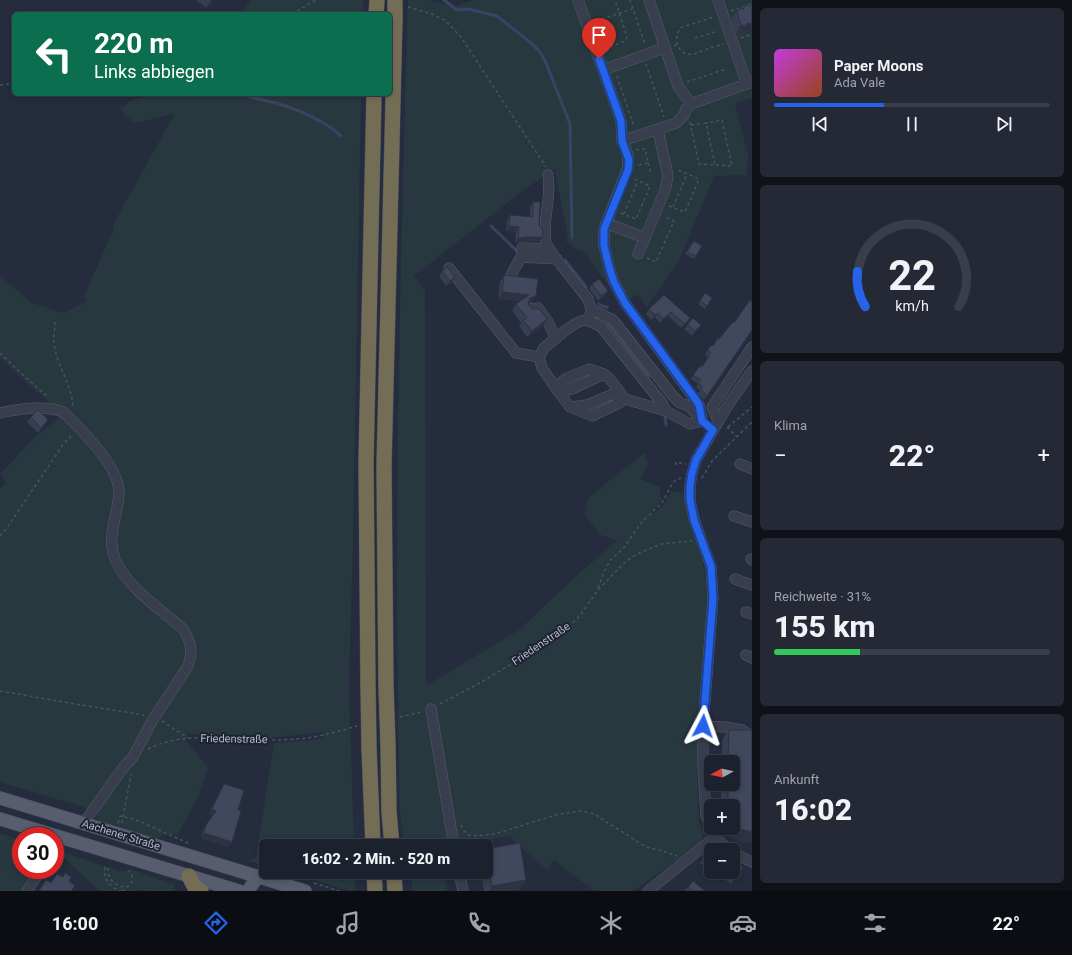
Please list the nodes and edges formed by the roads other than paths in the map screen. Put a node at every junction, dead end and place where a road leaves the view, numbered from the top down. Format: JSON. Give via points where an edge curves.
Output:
{"nodes":[{"id":1,"x":377,"y":0,"type":"edge"},
{"id":2,"x":395,"y":0,"type":"edge"},
{"id":3,"x":578,"y":0,"type":"edge"},
{"id":4,"x":649,"y":0,"type":"edge"},
{"id":5,"x":718,"y":0,"type":"edge"},
{"id":6,"x":376,"y":12,"type":"edge"},
{"id":7,"x":664,"y":48,"type":"junction"},
{"id":8,"x":603,"y":70,"type":"junction"},
{"id":9,"x":749,"y":83,"type":"edge"},
{"id":10,"x":374,"y":96,"type":"edge"},
{"id":11,"x":691,"y":104,"type":"junction"},
{"id":12,"x":663,"y":128,"type":"junction"},
{"id":13,"x":622,"y":141,"type":"junction"},
{"id":14,"x":548,"y":175,"type":"road end"},
{"id":15,"x":606,"y":223,"type":"junction"},
{"id":16,"x":645,"y":238,"type":"junction"},
{"id":17,"x":549,"y":249,"type":"junction"},
{"id":18,"x":638,"y":254,"type":"road end"},
{"id":19,"x":521,"y":257,"type":"junction"},
{"id":20,"x":557,"y":259,"type":"junction"},
{"id":21,"x":449,"y":268,"type":"edge"},
{"id":22,"x":511,"y":274,"type":"edge"},
{"id":23,"x":530,"y":309,"type":"edge"},
{"id":24,"x":591,"y":309,"type":"junction"},
{"id":25,"x":590,"y":321,"type":"junction"},
{"id":26,"x":556,"y":338,"type":"junction"},
{"id":27,"x":752,"y":347,"type":"edge"},
{"id":28,"x":539,"y":357,"type":"junction"},
{"id":29,"x":752,"y":371,"type":"edge"},
{"id":30,"x":555,"y":388,"type":"junction"},
{"id":31,"x":625,"y":399,"type":"junction"},
{"id":32,"x":666,"y":411,"type":"junction"},
{"id":33,"x":0,"y":412,"type":"edge"},
{"id":34,"x":702,"y":421,"type":"junction"},
{"id":35,"x":715,"y":426,"type":"junction"},
{"id":36,"x":740,"y":464,"type":"dead end"},
{"id":37,"x":752,"y":469,"type":"edge"},
{"id":38,"x":734,"y":516,"type":"dead end"},
{"id":39,"x":752,"y":522,"type":"edge"},
{"id":40,"x":735,"y":579,"type":"dead end"},
{"id":41,"x":752,"y":586,"type":"edge"},
{"id":42,"x":431,"y":709,"type":"road end"},
{"id":43,"x":703,"y":726,"type":"junction"},
{"id":44,"x":752,"y":737,"type":"edge"},
{"id":45,"x":0,"y":798,"type":"edge"},
{"id":46,"x":705,"y":799,"type":"edge"},
{"id":47,"x":0,"y":819,"type":"edge"},
{"id":48,"x":84,"y":824,"type":"junction"},
{"id":49,"x":20,"y":827,"type":"edge"},
{"id":50,"x":709,"y":835,"type":"edge"},
{"id":51,"x":716,"y":835,"type":"edge"},
{"id":52,"x":64,"y":838,"type":"edge"},
{"id":53,"x":373,"y":839,"type":"edge"},
{"id":54,"x":392,"y":839,"type":"edge"},
{"id":55,"x":453,"y":839,"type":"edge"},
{"id":56,"x":722,"y":843,"type":"edge"},
{"id":57,"x":64,"y":844,"type":"edge"},
{"id":58,"x":740,"y":856,"type":"edge"},
{"id":59,"x":752,"y":862,"type":"edge"},
{"id":60,"x":189,"y":876,"type":"junction"},
{"id":61,"x":258,"y":876,"type":"junction"},
{"id":62,"x":35,"y":879,"type":"edge"},
{"id":63,"x":394,"y":879,"type":"edge"},
{"id":64,"x":460,"y":879,"type":"edge"},
{"id":65,"x":395,"y":890,"type":"edge"},
{"id":66,"x":27,"y":891,"type":"edge"},
{"id":67,"x":201,"y":891,"type":"edge"},
{"id":68,"x":239,"y":891,"type":"edge"},
{"id":69,"x":248,"y":891,"type":"edge"},
{"id":70,"x":259,"y":891,"type":"edge"},
{"id":71,"x":305,"y":891,"type":"edge"},
{"id":72,"x":463,"y":891,"type":"edge"},
{"id":73,"x":648,"y":891,"type":"edge"}],
"edges":[{"from":1,"to":6,"type":"highway"},
{"from":2,"to":54,"type":"highway","bridge":true,"via":[[384,466],[386,686]]},
{"from":3,"to":8,"type":"street"},
{"from":4,"to":7,"type":"street"},
{"from":5,"to":9,"type":"street"},
{"from":7,"to":8,"type":"street"},
{"from":7,"to":11,"type":"street","via":[[678,86]]},
{"from":8,"to":13,"type":"street","via":[[621,121]]},
{"from":9,"to":11,"type":"street"},
{"from":10,"to":53,"type":"highway","bridge":true,"via":[[366,462],[369,748]]},
{"from":11,"to":12,"type":"street","via":[[676,123]]},
{"from":12,"to":13,"type":"street"},
{"from":12,"to":16,"type":"street","via":[[668,176],[665,190]]},
{"from":13,"to":15,"type":"street","via":[[628,154],[627,171]]},
{"from":14,"to":17,"type":"street","via":[[545,229],[546,245]]},
{"from":15,"to":16,"type":"street"},
{"from":15,"to":34,"type":"street","via":[[603,235],[606,257],[620,296],[696,400]]},
{"from":16,"to":18,"type":"street"},
{"from":17,"to":19,"type":"street","via":[[522,248]]},
{"from":17,"to":20,"type":"street"},
{"from":19,"to":20,"type":"street"},
{"from":19,"to":22,"type":"street"},
{"from":20,"to":24,"type":"street","via":[[588,299]]},
{"from":21,"to":28,"type":"street","via":[[516,353]]},
{"from":23,"to":26,"type":"street","via":[[538,308]]},
{"from":24,"to":25,"type":"street"},
{"from":24,"to":34,"type":"street","via":[[613,320],[673,396],[680,403],[689,406]]},
{"from":25,"to":26,"type":"street","via":[[581,321]]},
{"from":25,"to":32,"type":"street","via":[[602,328]]},
{"from":26,"to":28,"type":"street","via":[[544,348]]},
{"from":27,"to":35,"type":"street","via":[[712,407]]},
{"from":28,"to":30,"type":"street","via":[[542,368]]},
{"from":29,"to":35,"type":"street"},
{"from":30,"to":31,"type":"street","via":[[570,407],[592,416]]},
{"from":30,"to":31,"type":"street","via":[[572,389],[604,374]]},
{"from":31,"to":32,"type":"street"},
{"from":32,"to":34,"type":"street","via":[[690,424]]},
{"from":33,"to":48,"type":"street","via":[[38,409],[64,412],[104,456],[118,484],[119,493],[111,539],[114,557],[121,573],[184,630],[191,644],[188,666],[133,757]]},
{"from":34,"to":35,"type":"street"},
{"from":35,"to":43,"type":"street","via":[[693,466],[690,500],[694,520],[711,566],[713,598]]},
{"from":36,"to":37,"type":"street"},
{"from":38,"to":39,"type":"street"},
{"from":40,"to":41,"type":"street"},
{"from":42,"to":55,"type":"street"},
{"from":43,"to":44,"type":"street","via":[[742,730]]},
{"from":43,"to":46,"type":"street"},
{"from":45,"to":48,"type":"main road","name":"Aachener Straße"},
{"from":47,"to":49,"type":"main road","name":"Aachener Straße"},
{"from":48,"to":52,"type":"main road"},
{"from":48,"to":61,"type":"main road","name":"Aachener Straße"},
{"from":50,"to":73,"type":"street","via":[[686,860]]},
{"from":51,"to":56,"type":"street"},
{"from":57,"to":60,"type":"main road","name":"Aachener Straße"},
{"from":58,"to":59,"type":"street"},
{"from":60,"to":67,"type":"highway","via":[[194,886]]},
{"from":60,"to":68,"type":"main road","name":"Aachener Straße"},
{"from":61,"to":69,"type":"main road"},
{"from":61,"to":70,"type":"main road"},
{"from":61,"to":71,"type":"main road","name":"Aachener Straße"},
{"from":62,"to":66,"type":"street"},
{"from":63,"to":65,"type":"highway"},
{"from":64,"to":72,"type":"street"}]}
